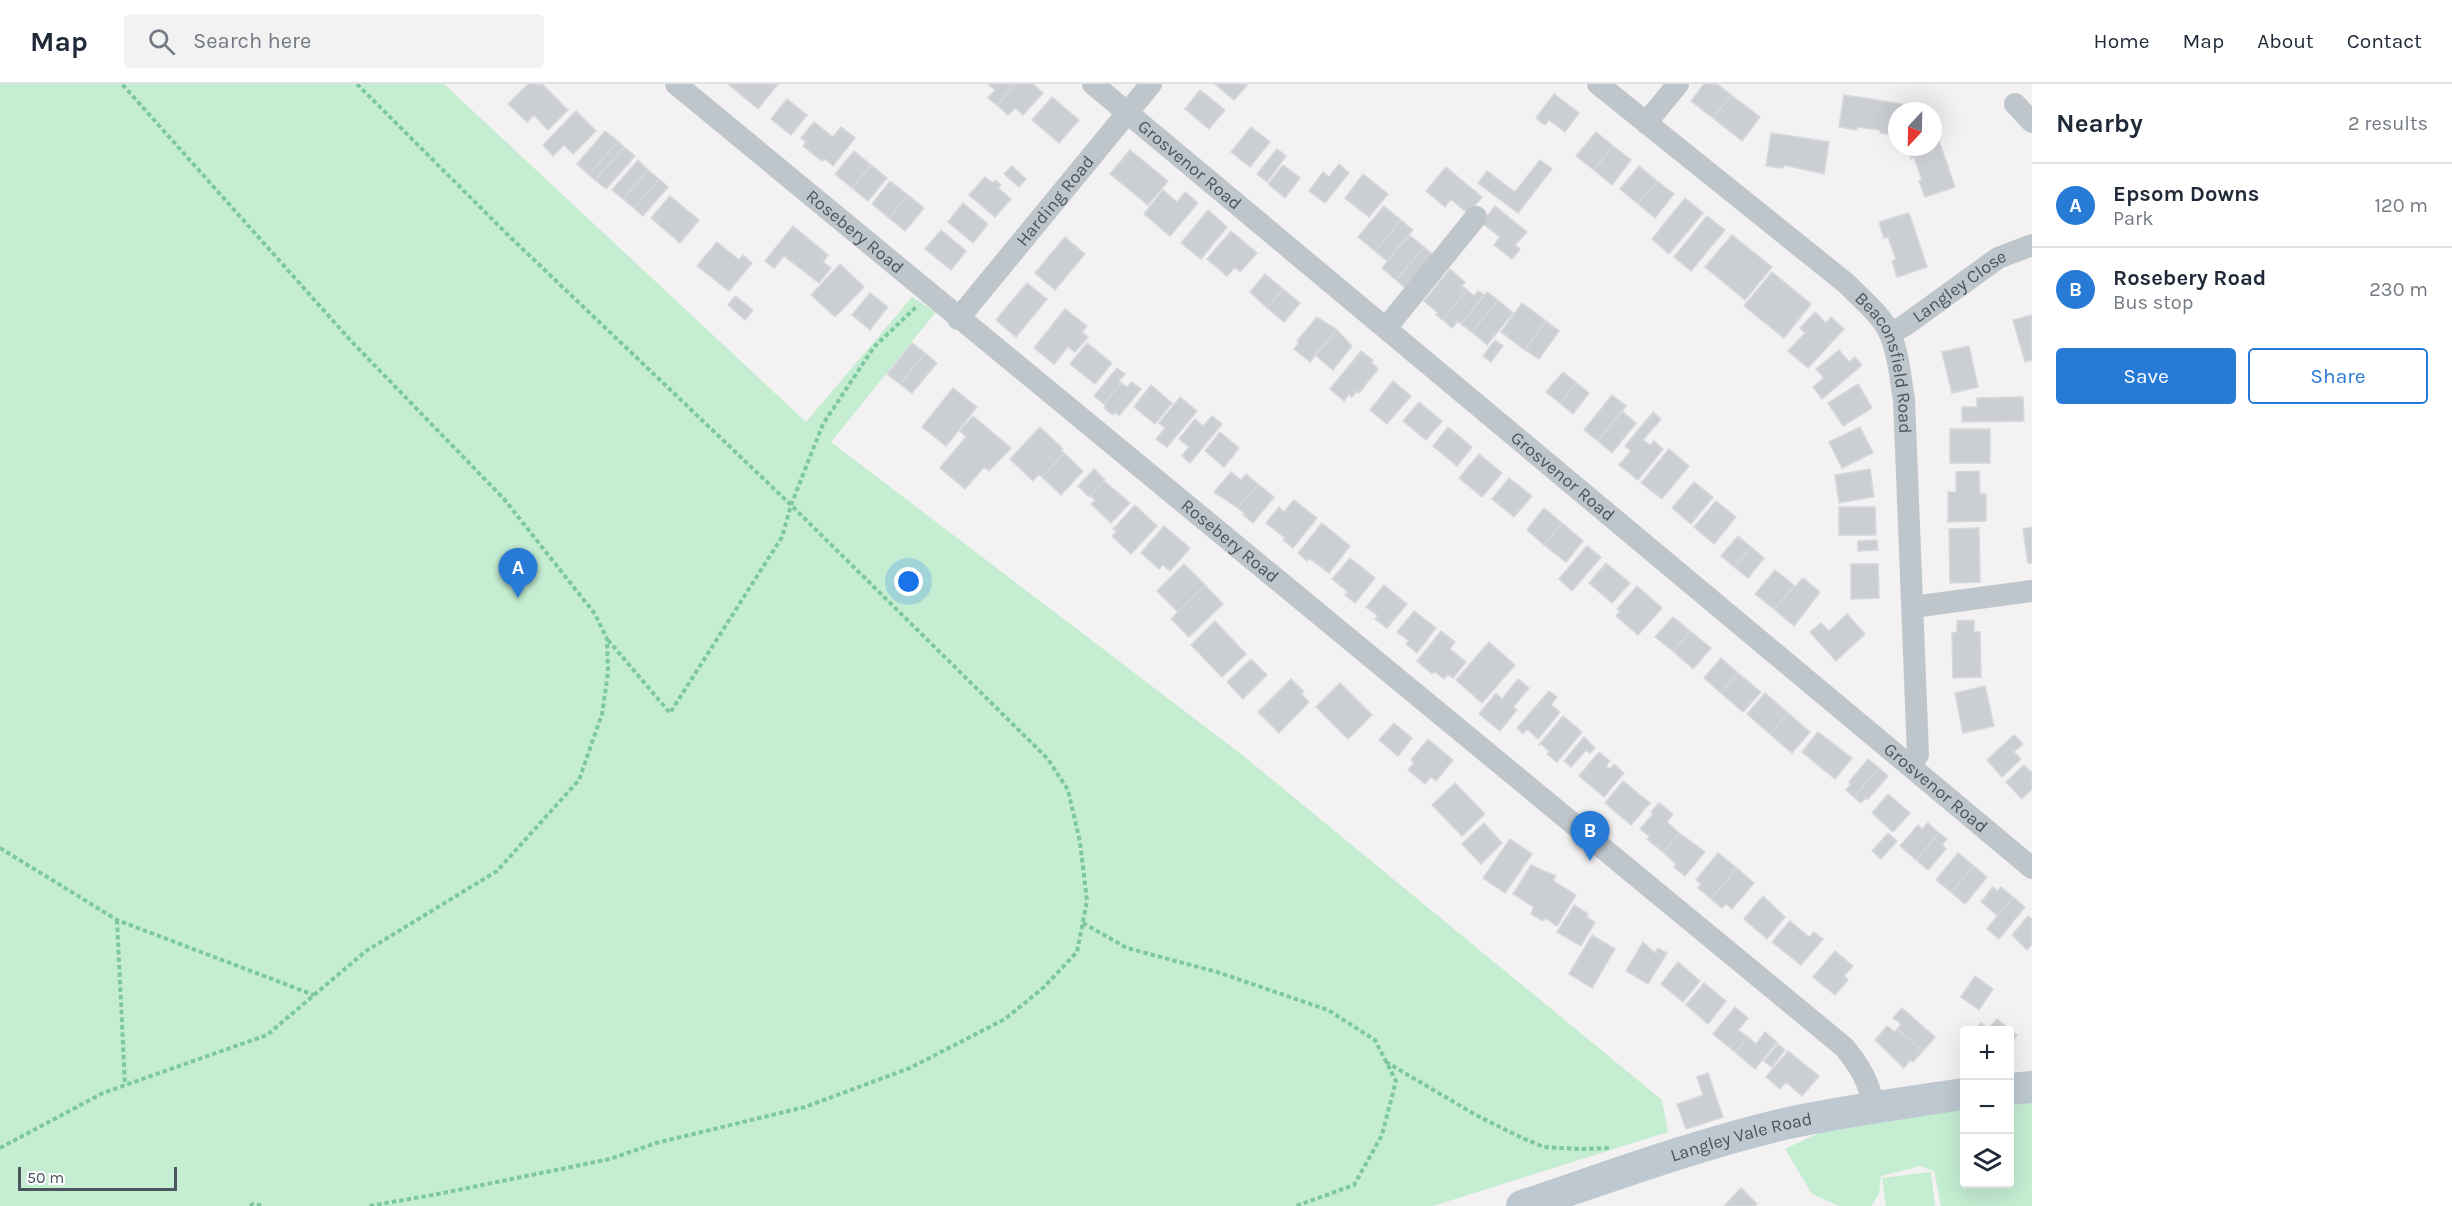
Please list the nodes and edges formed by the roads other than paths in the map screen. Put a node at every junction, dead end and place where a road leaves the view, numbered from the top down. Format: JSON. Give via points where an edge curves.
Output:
{"nodes":[{"id":1,"x":676,"y":84,"type":"edge"},
{"id":2,"x":1093,"y":84,"type":"edge"},
{"id":3,"x":1151,"y":84,"type":"edge"},
{"id":4,"x":1598,"y":84,"type":"edge"},
{"id":5,"x":1678,"y":84,"type":"edge"},
{"id":6,"x":2015,"y":104,"type":"dead end"},
{"id":7,"x":1128,"y":113,"type":"junction"},
{"id":8,"x":2032,"y":122,"type":"edge"},
{"id":9,"x":1646,"y":123,"type":"junction"},
{"id":10,"x":1476,"y":217,"type":"dead end"},
{"id":11,"x":2032,"y":245,"type":"edge"},
{"id":12,"x":958,"y":319,"type":"junction"},
{"id":13,"x":1386,"y":328,"type":"junction"},
{"id":14,"x":1890,"y":333,"type":"junction"},
{"id":15,"x":2032,"y":591,"type":"edge"},
{"id":16,"x":1913,"y":607,"type":"junction"},
{"id":17,"x":1908,"y":765,"type":"junction"},
{"id":18,"x":2032,"y":868,"type":"edge"},
{"id":19,"x":2032,"y":1087,"type":"edge"},
{"id":20,"x":2014,"y":1089,"type":"edge"},
{"id":21,"x":1960,"y":1095,"type":"edge"},
{"id":22,"x":1874,"y":1107,"type":"junction"},
{"id":23,"x":1522,"y":1206,"type":"edge"}],
"edges":[{"from":1,"to":12,"type":"street","name":"Rosebery Road"},
{"from":2,"to":7,"type":"street","name":"Grosvenor Road"},
{"from":3,"to":7,"type":"street","name":"Harding Road"},
{"from":4,"to":9,"type":"street","name":"Beaconsfield Road"},
{"from":5,"to":9,"type":"street"},
{"from":6,"to":8,"type":"street"},
{"from":7,"to":12,"type":"street","name":"Harding Road"},
{"from":7,"to":13,"type":"street","name":"Grosvenor Road"},
{"from":9,"to":14,"type":"street","name":"Beaconsfield Road","via":[[1847,284]]},
{"from":10,"to":13,"type":"street"},
{"from":11,"to":14,"type":"street","name":"Langley Close","via":[[1998,258]]},
{"from":12,"to":22,"type":"street","name":"Rosebery Road","via":[[1844,1047],[1861,1067]]},
{"from":13,"to":17,"type":"street","name":"Grosvenor Road"},
{"from":14,"to":16,"type":"street","name":"Beaconsfield Road","via":[[1904,399]]},
{"from":15,"to":16,"type":"street"},
{"from":16,"to":17,"type":"street","name":"Beaconsfield Road","via":[[1918,755]]},
{"from":17,"to":18,"type":"street","name":"Grosvenor Road"},
{"from":19,"to":20,"type":"street"},
{"from":21,"to":22,"type":"street","name":"Langley Vale Road"},
{"from":22,"to":23,"type":"street","name":"Langley Vale Road","via":[[1763,1130]]}]}
